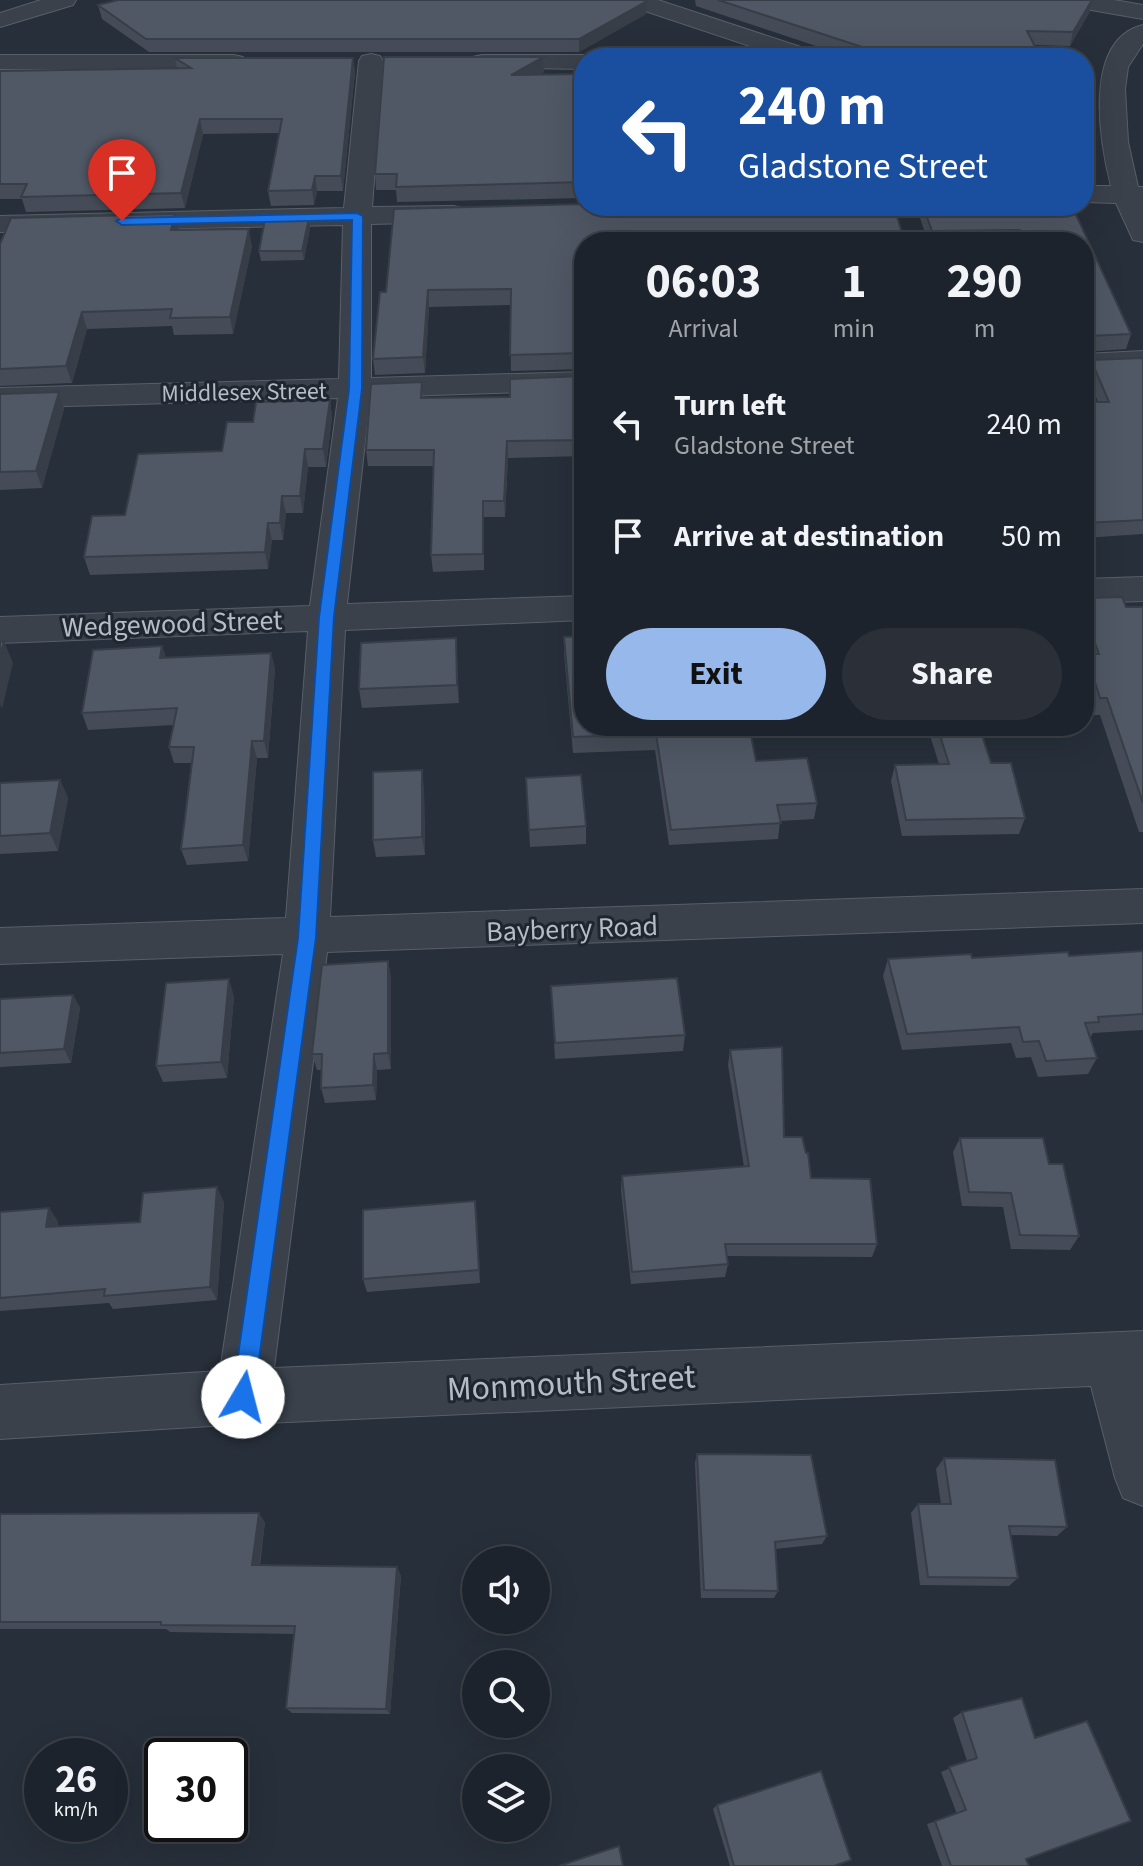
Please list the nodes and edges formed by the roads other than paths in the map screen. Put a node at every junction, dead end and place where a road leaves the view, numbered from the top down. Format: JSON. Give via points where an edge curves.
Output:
{"nodes":[{"id":1,"x":65,"y":0,"type":"edge"},
{"id":2,"x":635,"y":0,"type":"edge"},
{"id":3,"x":1074,"y":0,"type":"edge"},
{"id":4,"x":1143,"y":12,"type":"edge"},
{"id":5,"x":0,"y":20,"type":"edge"},
{"id":6,"x":1143,"y":32,"type":"edge"},
{"id":7,"x":780,"y":48,"type":"edge"},
{"id":8,"x":340,"y":61,"type":"edge"},
{"id":9,"x":371,"y":61,"type":"junction"},
{"id":10,"x":401,"y":61,"type":"edge"},
{"id":11,"x":462,"y":61,"type":"edge"},
{"id":12,"x":0,"y":62,"type":"edge"},
{"id":13,"x":265,"y":62,"type":"edge"},
{"id":14,"x":574,"y":62,"type":"edge"},
{"id":15,"x":1094,"y":194,"type":"edge"},
{"id":16,"x":1135,"y":195,"type":"edge"},
{"id":17,"x":482,"y":213,"type":"edge"},
{"id":18,"x":357,"y":216,"type":"junction"},
{"id":19,"x":0,"y":224,"type":"edge"},
{"id":20,"x":1143,"y":234,"type":"edge"},
{"id":21,"x":1143,"y":360,"type":"edge"},
{"id":22,"x":1094,"y":362,"type":"edge"},
{"id":23,"x":574,"y":381,"type":"edge"},
{"id":24,"x":355,"y":389,"type":"junction"},
{"id":25,"x":0,"y":398,"type":"edge"},
{"id":26,"x":1143,"y":589,"type":"edge"},
{"id":27,"x":1094,"y":591,"type":"edge"},
{"id":28,"x":574,"y":608,"type":"edge"},
{"id":29,"x":327,"y":617,"type":"junction"},
{"id":30,"x":0,"y":630,"type":"edge"},
{"id":31,"x":1143,"y":906,"type":"edge"},
{"id":32,"x":307,"y":938,"type":"junction"},
{"id":33,"x":0,"y":946,"type":"edge"},
{"id":34,"x":1127,"y":1357,"type":"edge"},
{"id":35,"x":243,"y":1397,"type":"junction"},
{"id":36,"x":0,"y":1412,"type":"edge"},
{"id":37,"x":1143,"y":1478,"type":"edge"}],
"edges":[{"from":1,"to":5,"type":"street"},
{"from":2,"to":7,"type":"street"},
{"from":3,"to":4,"type":"street"},
{"from":6,"to":16,"type":"street","via":[[1106,64],[1110,108]]},
{"from":8,"to":9,"type":"street"},
{"from":9,"to":10,"type":"street"},
{"from":9,"to":18,"type":"street"},
{"from":11,"to":14,"type":"street"},
{"from":12,"to":13,"type":"street"},
{"from":15,"to":16,"type":"street"},
{"from":16,"to":20,"type":"street"},
{"from":17,"to":18,"type":"street"},
{"from":18,"to":19,"type":"street"},
{"from":18,"to":24,"type":"street"},
{"from":21,"to":22,"type":"street"},
{"from":23,"to":24,"type":"street","name":"Middlesex Street"},
{"from":24,"to":25,"type":"street","name":"Middlesex Street"},
{"from":24,"to":29,"type":"street"},
{"from":26,"to":27,"type":"street"},
{"from":28,"to":29,"type":"street","name":"Wedgewood Street"},
{"from":29,"to":30,"type":"street","name":"Wedgewood Street"},
{"from":29,"to":32,"type":"street"},
{"from":31,"to":32,"type":"street","name":"Bayberry Road"},
{"from":32,"to":33,"type":"street","name":"Bayberry Road"},
{"from":32,"to":35,"type":"street"},
{"from":34,"to":35,"type":"street","name":"Monmouth Street"},
{"from":34,"to":37,"type":"street"},
{"from":35,"to":36,"type":"street","name":"Monmouth Street"}]}
